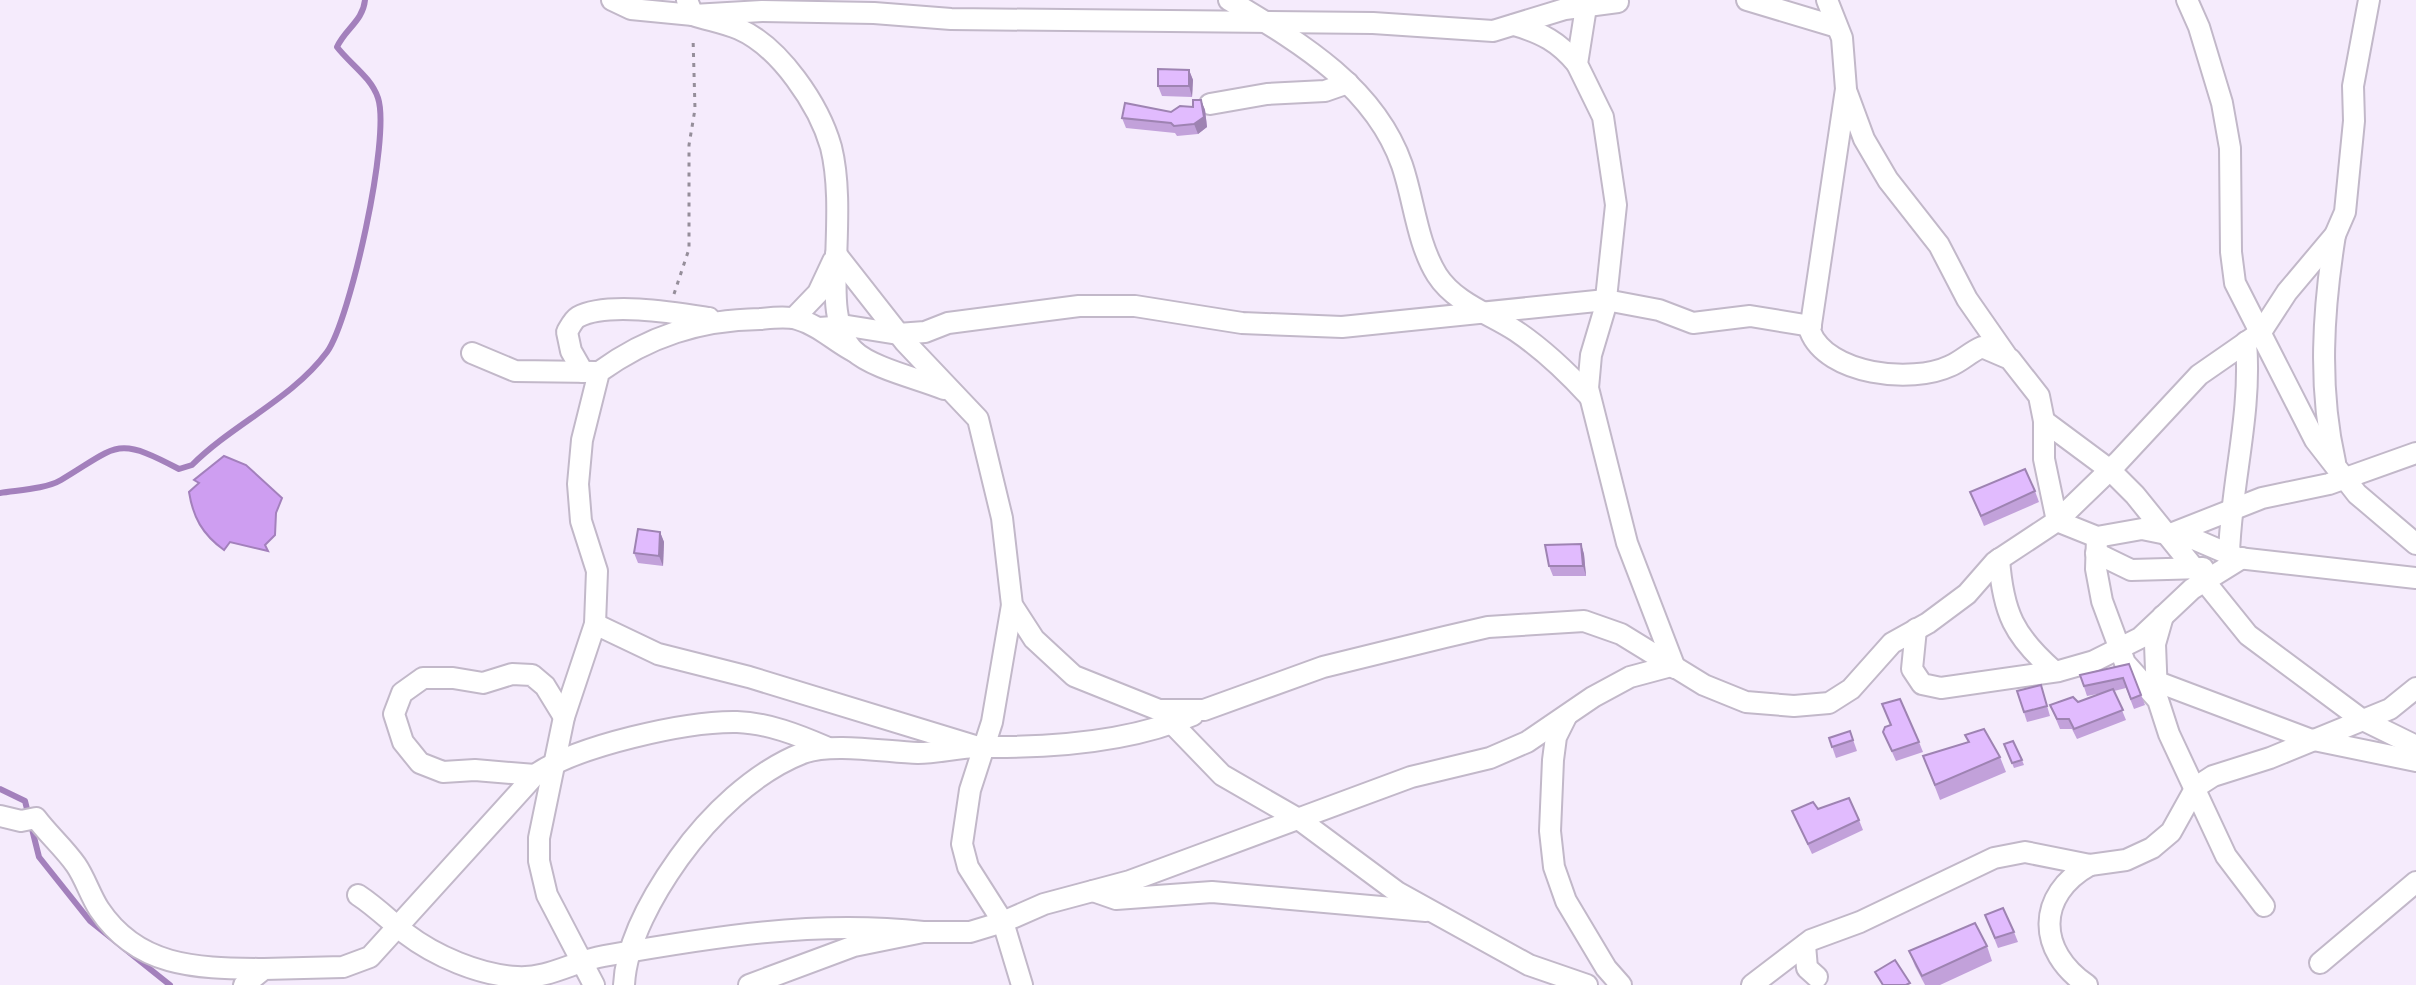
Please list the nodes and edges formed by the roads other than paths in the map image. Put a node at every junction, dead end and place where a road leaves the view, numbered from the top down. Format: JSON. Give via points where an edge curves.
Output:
{"nodes":[{"id":1,"x":612,"y":0,"type":"edge"},
{"id":2,"x":742,"y":0,"type":"edge"},
{"id":3,"x":1229,"y":0,"type":"edge"},
{"id":4,"x":1747,"y":0,"type":"edge"},
{"id":5,"x":1827,"y":0,"type":"edge"},
{"id":6,"x":2187,"y":0,"type":"edge"},
{"id":7,"x":2369,"y":0,"type":"edge"},
{"id":8,"x":1622,"y":1,"type":"edge"},
{"id":9,"x":1586,"y":7,"type":"junction"},
{"id":10,"x":690,"y":8,"type":"edge"},
{"id":11,"x":762,"y":11,"type":"junction"},
{"id":12,"x":1268,"y":24,"type":"junction"},
{"id":13,"x":1514,"y":25,"type":"junction"},
{"id":14,"x":1837,"y":27,"type":"junction"},
{"id":15,"x":1577,"y":64,"type":"junction"},
{"id":16,"x":1348,"y":83,"type":"junction"},
{"id":17,"x":1846,"y":89,"type":"junction"},
{"id":18,"x":1210,"y":104,"type":"dead end"},
{"id":19,"x":2335,"y":235,"type":"junction"},
{"id":20,"x":836,"y":254,"type":"junction"},
{"id":21,"x":1606,"y":300,"type":"junction"},
{"id":22,"x":1482,"y":312,"type":"junction"},
{"id":23,"x":794,"y":318,"type":"junction"},
{"id":24,"x":721,"y":320,"type":"junction"},
{"id":25,"x":1811,"y":326,"type":"junction"},
{"id":26,"x":829,"y":328,"type":"junction"},
{"id":27,"x":898,"y":334,"type":"junction"},
{"id":28,"x":2254,"y":337,"type":"junction"},
{"id":29,"x":472,"y":353,"type":"dead end"},
{"id":30,"x":2008,"y":357,"type":"junction"},
{"id":31,"x":591,"y":372,"type":"junction"},
{"id":32,"x":952,"y":392,"type":"junction"},
{"id":33,"x":1589,"y":396,"type":"junction"},
{"id":34,"x":2044,"y":421,"type":"junction"},
{"id":35,"x":2416,"y":453,"type":"edge"},
{"id":36,"x":2110,"y":470,"type":"junction"},
{"id":37,"x":2340,"y":475,"type":"junction"},
{"id":38,"x":2230,"y":509,"type":"junction"},
{"id":39,"x":2057,"y":521,"type":"junction"},
{"id":40,"x":2168,"y":535,"type":"junction"},
{"id":41,"x":2416,"y":544,"type":"edge"},
{"id":42,"x":2096,"y":545,"type":"junction"},
{"id":43,"x":2236,"y":556,"type":"junction"},
{"id":44,"x":1999,"y":559,"type":"junction"},
{"id":45,"x":2198,"y":575,"type":"junction"},
{"id":46,"x":2416,"y":578,"type":"edge"},
{"id":47,"x":1012,"y":605,"type":"junction"},
{"id":48,"x":2164,"y":612,"type":"junction"},
{"id":49,"x":595,"y":624,"type":"junction"},
{"id":50,"x":1916,"y":629,"type":"junction"},
{"id":51,"x":2120,"y":648,"type":"junction"},
{"id":52,"x":1673,"y":667,"type":"junction"},
{"id":53,"x":2054,"y":671,"type":"junction"},
{"id":54,"x":2416,"y":688,"type":"edge"},
{"id":55,"x":2157,"y":690,"type":"junction"},
{"id":56,"x":2390,"y":709,"type":"junction"},
{"id":57,"x":2416,"y":710,"type":"edge"},
{"id":58,"x":1568,"y":714,"type":"junction"},
{"id":59,"x":564,"y":717,"type":"junction"},
{"id":60,"x":1166,"y":717,"type":"junction"},
{"id":61,"x":2352,"y":722,"type":"junction"},
{"id":62,"x":2309,"y":739,"type":"junction"},
{"id":63,"x":2416,"y":746,"type":"edge"},
{"id":64,"x":981,"y":748,"type":"junction"},
{"id":65,"x":829,"y":749,"type":"junction"},
{"id":66,"x":2416,"y":754,"type":"edge"},
{"id":67,"x":2416,"y":761,"type":"edge"},
{"id":68,"x":544,"y":769,"type":"junction"},
{"id":69,"x":2196,"y":787,"type":"junction"},
{"id":70,"x":0,"y":816,"type":"edge"},
{"id":71,"x":1300,"y":820,"type":"junction"},
{"id":72,"x":2090,"y":865,"type":"junction"},
{"id":73,"x":2416,"y":882,"type":"edge"},
{"id":74,"x":1093,"y":891,"type":"junction"},
{"id":75,"x":358,"y":895,"type":"dead end"},
{"id":76,"x":2264,"y":906,"type":"dead end"},
{"id":77,"x":1433,"y":911,"type":"junction"},
{"id":78,"x":1003,"y":922,"type":"junction"},
{"id":79,"x":399,"y":927,"type":"junction"},
{"id":80,"x":923,"y":932,"type":"junction"},
{"id":81,"x":1805,"y":945,"type":"junction"},
{"id":82,"x":630,"y":952,"type":"junction"},
{"id":83,"x":581,"y":961,"type":"junction"},
{"id":84,"x":2320,"y":963,"type":"dead end"},
{"id":85,"x":264,"y":969,"type":"junction"},
{"id":86,"x":1817,"y":977,"type":"dead end"},
{"id":87,"x":2077,"y":982,"type":"edge"},
{"id":88,"x":244,"y":985,"type":"edge"},
{"id":89,"x":594,"y":985,"type":"edge"},
{"id":90,"x":624,"y":985,"type":"edge"},
{"id":91,"x":749,"y":985,"type":"edge"},
{"id":92,"x":1022,"y":985,"type":"edge"},
{"id":93,"x":1587,"y":985,"type":"edge"},
{"id":94,"x":1621,"y":985,"type":"edge"},
{"id":95,"x":1755,"y":985,"type":"edge"}],
"edges":[{"from":1,"to":10,"type":"street","via":[[631,9]]},
{"from":2,"to":11,"type":"street"},
{"from":3,"to":12,"type":"street"},
{"from":4,"to":14,"type":"street"},
{"from":5,"to":14,"type":"street"},
{"from":6,"to":28,"type":"street","via":[[2222,103],[2230,148],[2235,283]]},
{"from":7,"to":19,"type":"street","via":[[2353,86],[2345,212]]},
{"from":8,"to":9,"type":"street"},
{"from":9,"to":13,"type":"street"},
{"from":9,"to":15,"type":"street"},
{"from":10,"to":11,"type":"street"},
{"from":10,"to":20,"type":"street","via":[[740,29],[794,74],[830,147]]},
{"from":11,"to":12,"type":"street"},
{"from":12,"to":13,"type":"street","via":[[1373,23],[1467,31]]},
{"from":12,"to":16,"type":"street"},
{"from":13,"to":15,"type":"street","via":[[1561,45]]},
{"from":14,"to":17,"type":"street"},
{"from":15,"to":21,"type":"street","via":[[1603,117],[1613,164],[1616,205]]},
{"from":16,"to":18,"type":"street","via":[[1325,91]]},
{"from":16,"to":22,"type":"street","via":[[1378,117],[1401,164],[1438,276]]},
{"from":17,"to":25,"type":"street"},
{"from":17,"to":30,"type":"street","via":[[1864,139],[1888,180],[1939,245],[1973,309]]},
{"from":19,"to":28,"type":"street"},
{"from":19,"to":37,"type":"street","via":[[2324,360],[2325,405]]},
{"from":20,"to":23,"type":"street","via":[[818,293]]},
{"from":20,"to":26,"type":"street"},
{"from":20,"to":27,"type":"street"},
{"from":21,"to":22,"type":"street"},
{"from":21,"to":25,"type":"street","via":[[1693,323],[1750,316]]},
{"from":21,"to":33,"type":"street","via":[[1591,355]]},
{"from":22,"to":27,"type":"street","via":[[1342,327],[1218,321],[1135,306],[1079,306]]},
{"from":22,"to":33,"type":"street","via":[[1559,364]]},
{"from":23,"to":24,"type":"street"},
{"from":23,"to":26,"type":"street"},
{"from":24,"to":31,"type":"street","via":[[661,336]]},
{"from":24,"to":31,"type":"street","via":[[667,312],[597,311],[576,318],[567,332],[571,351]]},
{"from":25,"to":30,"type":"street","via":[[1814,341],[1868,373],[1924,374],[1952,366],[1982,347]]},
{"from":26,"to":27,"type":"street"},
{"from":26,"to":32,"type":"street","via":[[855,352]]},
{"from":27,"to":32,"type":"street"},
{"from":28,"to":36,"type":"street","via":[[2199,375]]},
{"from":28,"to":37,"type":"street"},
{"from":28,"to":38,"type":"street"},
{"from":29,"to":31,"type":"street","via":[[515,371]]},
{"from":30,"to":34,"type":"street","via":[[2039,396]]},
{"from":31,"to":49,"type":"street","via":[[578,484],[581,521],[597,571]]},
{"from":32,"to":47,"type":"street","via":[[978,419],[989,457]]},
{"from":33,"to":52,"type":"street","via":[[1627,543]]},
{"from":34,"to":36,"type":"street"},
{"from":34,"to":39,"type":"street","via":[[2044,459]]},
{"from":35,"to":37,"type":"street"},
{"from":36,"to":39,"type":"street"},
{"from":36,"to":40,"type":"street"},
{"from":37,"to":38,"type":"street"},
{"from":37,"to":41,"type":"street"},
{"from":38,"to":40,"type":"street"},
{"from":38,"to":43,"type":"street"},
{"from":39,"to":42,"type":"street"},
{"from":39,"to":44,"type":"street"},
{"from":40,"to":42,"type":"street","via":[[2142,529]]},
{"from":40,"to":43,"type":"street"},
{"from":40,"to":45,"type":"street"},
{"from":42,"to":45,"type":"street","via":[[2131,570]]},
{"from":42,"to":51,"type":"street","via":[[2102,601]]},
{"from":43,"to":45,"type":"street"},
{"from":43,"to":46,"type":"street"},
{"from":44,"to":50,"type":"street","via":[[1967,594]]},
{"from":44,"to":53,"type":"street","via":[[2005,606],[2015,631]]},
{"from":45,"to":48,"type":"street"},
{"from":45,"to":61,"type":"street","via":[[2248,635]]},
{"from":47,"to":60,"type":"street","via":[[1034,639],[1074,676]]},
{"from":47,"to":64,"type":"street"},
{"from":48,"to":51,"type":"street","via":[[2140,638]]},
{"from":48,"to":55,"type":"street","via":[[2155,644]]},
{"from":49,"to":59,"type":"street"},
{"from":49,"to":64,"type":"street","via":[[658,654]]},
{"from":50,"to":52,"type":"street","via":[[1892,643],[1851,689],[1829,703],[1746,702]]},
{"from":50,"to":53,"type":"street","via":[[1912,669],[1922,684],[1941,688]]},
{"from":51,"to":53,"type":"street"},
{"from":51,"to":55,"type":"street","via":[[2125,663]]},
{"from":52,"to":58,"type":"street","via":[[1630,677]]},
{"from":52,"to":60,"type":"street","via":[[1621,634],[1584,621],[1488,627],[1323,667],[1204,710]]},
{"from":54,"to":56,"type":"street"},
{"from":55,"to":62,"type":"street"},
{"from":55,"to":69,"type":"street","via":[[2169,734]]},
{"from":56,"to":57,"type":"street"},
{"from":56,"to":61,"type":"street"},
{"from":58,"to":71,"type":"street","via":[[1527,742],[1490,758],[1411,777]]},
{"from":58,"to":94,"type":"street","via":[[1556,737],[1553,760],[1554,867],[1566,901]]},
{"from":59,"to":68,"type":"street"},
{"from":59,"to":68,"type":"street","via":[[532,675],[512,674],[483,683],[423,678],[402,693],[394,714],[403,742],[420,763],[443,772]]},
{"from":60,"to":64,"type":"street","via":[[1156,729],[1011,749]]},
{"from":60,"to":71,"type":"street","via":[[1222,775]]},
{"from":61,"to":62,"type":"street"},
{"from":61,"to":63,"type":"street"},
{"from":61,"to":66,"type":"street"},
{"from":62,"to":67,"type":"street"},
{"from":62,"to":69,"type":"street"},
{"from":64,"to":65,"type":"street","via":[[931,753]]},
{"from":64,"to":78,"type":"street","via":[[962,844],[968,867]]},
{"from":65,"to":68,"type":"street","via":[[772,727],[736,722],[651,733]]},
{"from":65,"to":82,"type":"street","via":[[806,752],[772,768],[694,837],[669,872]]},
{"from":68,"to":79,"type":"street"},
{"from":68,"to":83,"type":"street","via":[[539,861],[547,895]]},
{"from":69,"to":72,"type":"street","via":[[2171,832],[2152,848],[2126,860]]},
{"from":69,"to":76,"type":"street","via":[[2226,856]]},
{"from":70,"to":85,"type":"street","via":[[28,819],[77,867],[100,911],[160,961]]},
{"from":71,"to":74,"type":"street"},
{"from":71,"to":77,"type":"street","via":[[1372,875]]},
{"from":72,"to":81,"type":"street","via":[[2025,852],[1994,858]]},
{"from":72,"to":87,"type":"street","via":[[2059,888],[2047,927]]},
{"from":73,"to":84,"type":"street"},
{"from":74,"to":77,"type":"street","via":[[1116,899],[1212,892]]},
{"from":74,"to":78,"type":"street"},
{"from":75,"to":79,"type":"street"},
{"from":77,"to":93,"type":"street","via":[[1529,965]]},
{"from":78,"to":80,"type":"street","via":[[970,932]]},
{"from":78,"to":92,"type":"street"},
{"from":79,"to":83,"type":"street","via":[[460,964],[517,977],[550,975]]},
{"from":79,"to":85,"type":"street","via":[[370,957],[343,967]]},
{"from":80,"to":82,"type":"street","via":[[873,926],[785,928]]},
{"from":80,"to":91,"type":"street","via":[[854,946]]},
{"from":81,"to":86,"type":"street","via":[[1807,968]]},
{"from":81,"to":95,"type":"street"},
{"from":82,"to":83,"type":"street"},
{"from":82,"to":90,"type":"street"},
{"from":83,"to":89,"type":"street"},
{"from":85,"to":88,"type":"street"}]}
